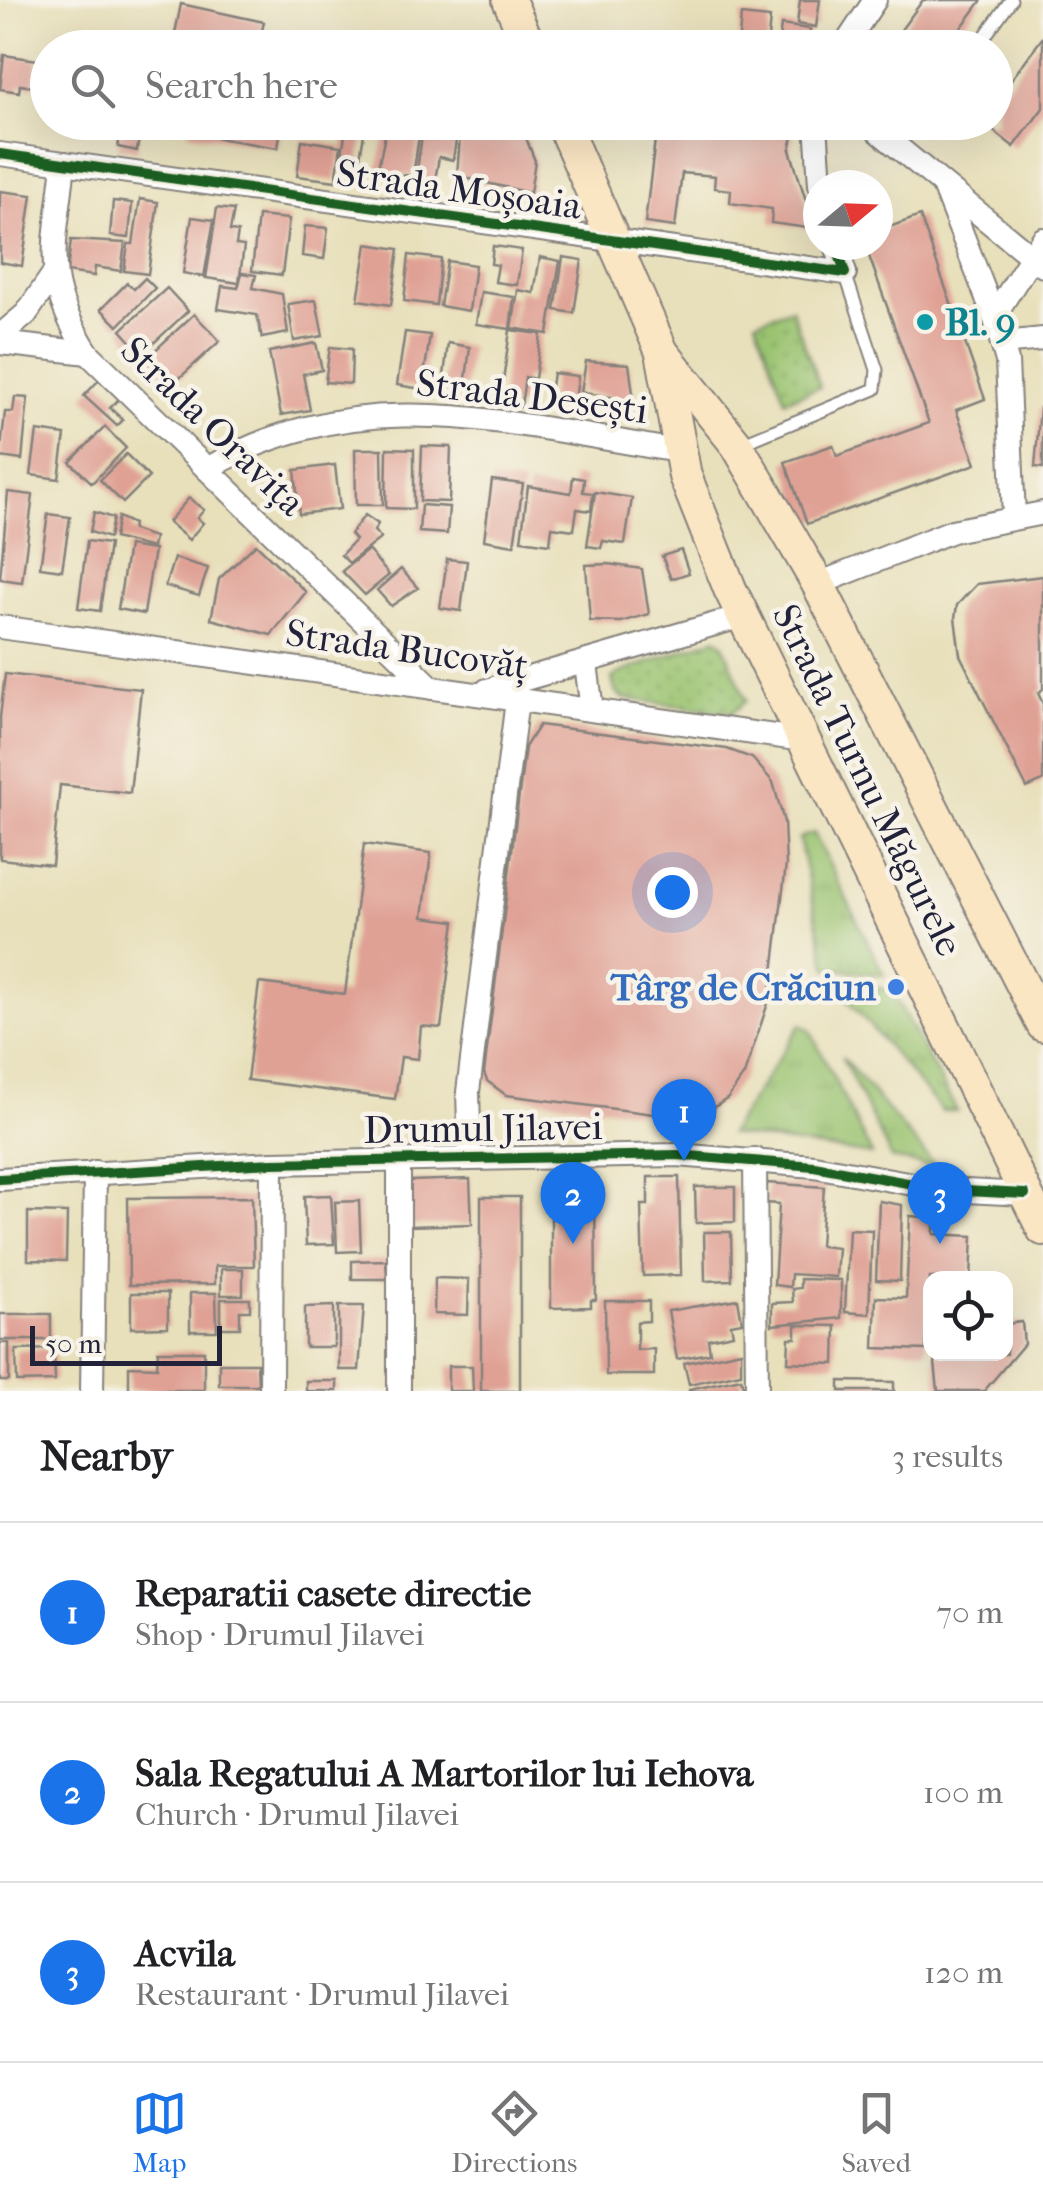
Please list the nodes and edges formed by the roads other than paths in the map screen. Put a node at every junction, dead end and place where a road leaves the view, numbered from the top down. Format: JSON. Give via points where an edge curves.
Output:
{"nodes":[{"id":1,"x":509,"y":0,"type":"edge"},
{"id":2,"x":875,"y":0,"type":"edge"},
{"id":3,"x":1011,"y":0,"type":"edge"},
{"id":4,"x":522,"y":30,"type":"edge"},
{"id":5,"x":855,"y":30,"type":"edge"},
{"id":6,"x":989,"y":30,"type":"edge"},
{"id":7,"x":570,"y":140,"type":"edge"},
{"id":8,"x":817,"y":140,"type":"edge"},
{"id":9,"x":889,"y":140,"type":"edge"},
{"id":10,"x":0,"y":154,"type":"edge"},
{"id":11,"x":64,"y":163,"type":"junction"},
{"id":12,"x":819,"y":170,"type":"edge"},
{"id":13,"x":943,"y":185,"type":"junction"},
{"id":14,"x":612,"y":242,"type":"junction"},
{"id":15,"x":1039,"y":254,"type":"edge"},
{"id":16,"x":841,"y":260,"type":"edge"},
{"id":17,"x":845,"y":273,"type":"junction"},
{"id":18,"x":52,"y":276,"type":"junction"},
{"id":19,"x":994,"y":316,"type":"junction"},
{"id":20,"x":0,"y":339,"type":"edge"},
{"id":21,"x":1043,"y":340,"type":"edge"},
{"id":22,"x":1002,"y":343,"type":"junction"},
{"id":23,"x":662,"y":352,"type":"junction"},
{"id":24,"x":88,"y":353,"type":"junction"},
{"id":25,"x":737,"y":446,"type":"junction"},
{"id":26,"x":678,"y":451,"type":"junction"},
{"id":27,"x":207,"y":469,"type":"junction"},
{"id":28,"x":1043,"y":513,"type":"edge"},
{"id":29,"x":1014,"y":516,"type":"junction"},
{"id":30,"x":818,"y":584,"type":"junction"},
{"id":31,"x":743,"y":616,"type":"junction"},
{"id":32,"x":0,"y":627,"type":"edge"},
{"id":33,"x":586,"y":664,"type":"junction"},
{"id":34,"x":432,"y":688,"type":"junction"},
{"id":35,"x":460,"y":692,"type":"junction"},
{"id":36,"x":517,"y":700,"type":"junction"},
{"id":37,"x":592,"y":710,"type":"junction"},
{"id":38,"x":804,"y":740,"type":"junction"},
{"id":39,"x":1043,"y":1025,"type":"edge"},
{"id":40,"x":470,"y":1158,"type":"junction"},
{"id":41,"x":756,"y":1159,"type":"junction"},
{"id":42,"x":399,"y":1160,"type":"junction"},
{"id":43,"x":272,"y":1163,"type":"junction"},
{"id":44,"x":94,"y":1172,"type":"junction"},
{"id":45,"x":0,"y":1179,"type":"edge"},
{"id":46,"x":1024,"y":1194,"type":"junction"},
{"id":47,"x":1043,"y":1229,"type":"edge"},
{"id":48,"x":92,"y":1391,"type":"edge"},
{"id":49,"x":271,"y":1391,"type":"edge"},
{"id":50,"x":399,"y":1391,"type":"edge"},
{"id":51,"x":757,"y":1391,"type":"edge"}],
"edges":[{"from":1,"to":4,"type":"main road"},
{"from":2,"to":5,"type":"street"},
{"from":3,"to":6,"type":"lane"},
{"from":7,"to":14,"type":"main road","name":"Strada Turnu Măgurele"},
{"from":8,"to":12,"type":"street"},
{"from":9,"to":13,"type":"street"},
{"from":10,"to":11,"type":"street","name":"Strada Moșoaia"},
{"from":11,"to":14,"type":"street","name":"Strada Moșoaia"},
{"from":11,"to":18,"type":"street","name":"Strada Oravița"},
{"from":13,"to":15,"type":"street"},
{"from":13,"to":19,"type":"street"},
{"from":14,"to":17,"type":"street"},
{"from":14,"to":23,"type":"main road","name":"Strada Turnu Măgurele"},
{"from":15,"to":19,"type":"street"},
{"from":16,"to":17,"type":"street"},
{"from":17,"to":25,"type":"lane","via":[[878,370],[875,389]]},
{"from":18,"to":20,"type":"street"},
{"from":18,"to":24,"type":"street","name":"Strada Oravița"},
{"from":19,"to":22,"type":"street"},
{"from":20,"to":24,"type":"street"},
{"from":21,"to":22,"type":"street"},
{"from":22,"to":29,"type":"street"},
{"from":23,"to":25,"type":"main road","name":"Strada Turnu Măgurele"},
{"from":23,"to":26,"type":"main road","name":"Strada Turnu Măgurele"},
{"from":24,"to":27,"type":"street","name":"Strada Oravița"},
{"from":25,"to":30,"type":"main road","name":"Strada Turnu Măgurele"},
{"from":26,"to":27,"type":"street","name":"Strada Desești","via":[[453,414],[390,413],[284,432]]},
{"from":26,"to":31,"type":"main road","name":"Strada Turnu Măgurele"},
{"from":27,"to":34,"type":"street","name":"Strada Oravița"},
{"from":28,"to":29,"type":"street"},
{"from":29,"to":30,"type":"street","via":[[928,538]]},
{"from":30,"to":39,"type":"main road","name":"Strada Turnu Măgurele"},
{"from":31,"to":33,"type":"street"},
{"from":31,"to":38,"type":"main road","name":"Strada Turnu Măgurele"},
{"from":32,"to":34,"type":"street","name":"Strada Bucovăț"},
{"from":33,"to":35,"type":"street"},
{"from":33,"to":37,"type":"street"},
{"from":34,"to":35,"type":"street","name":"Strada Bucovăț"},
{"from":35,"to":36,"type":"street","name":"Strada Bucovăț"},
{"from":36,"to":37,"type":"street","name":"Strada Bucovăț"},
{"from":36,"to":40,"type":"street","via":[[468,1092]]},
{"from":37,"to":38,"type":"street","name":"Strada Bucovăț"},
{"from":38,"to":46,"type":"main road","name":"Strada Turnu Măgurele"},
{"from":40,"to":41,"type":"street","name":"Drumul Jilavei"},
{"from":40,"to":42,"type":"street","name":"Drumul Jilavei"},
{"from":41,"to":46,"type":"street","name":"Drumul Jilavei","via":[[946,1190]]},
{"from":41,"to":51,"type":"street"},
{"from":42,"to":43,"type":"street","name":"Drumul Jilavei"},
{"from":42,"to":50,"type":"street"},
{"from":43,"to":44,"type":"street","name":"Drumul Jilavei"},
{"from":43,"to":49,"type":"street"},
{"from":44,"to":45,"type":"street","name":"Drumul Jilavei"},
{"from":44,"to":48,"type":"street"},
{"from":46,"to":47,"type":"main road","name":"Strada Turnu Măgurele"}]}
